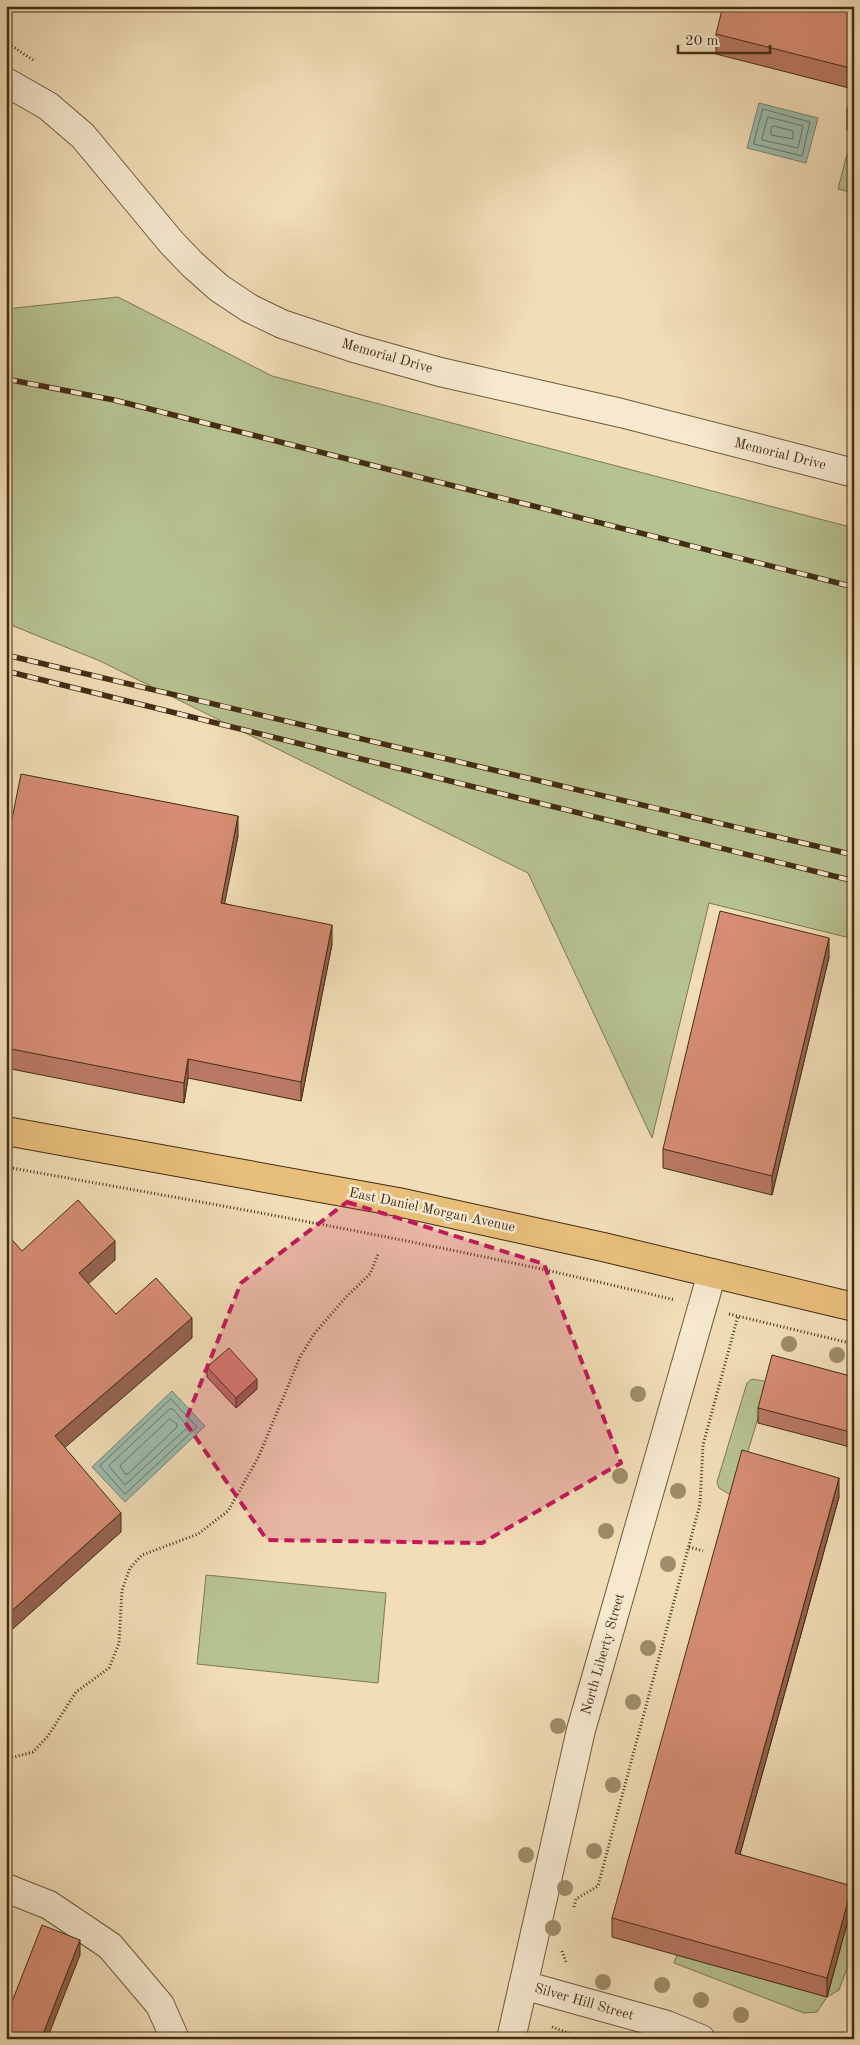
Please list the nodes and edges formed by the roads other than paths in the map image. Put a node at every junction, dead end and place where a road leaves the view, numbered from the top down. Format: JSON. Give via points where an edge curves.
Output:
{"nodes":[{"id":1,"x":6,"y":82,"type":"edge"},
{"id":2,"x":854,"y":474,"type":"edge"},
{"id":3,"x":6,"y":1131,"type":"edge"},
{"id":4,"x":712,"y":1273,"type":"junction"},
{"id":5,"x":854,"y":1307,"type":"edge"},
{"id":6,"x":6,"y":1888,"type":"edge"},
{"id":7,"x":523,"y":1985,"type":"junction"},
{"id":8,"x":175,"y":2039,"type":"edge"},
{"id":9,"x":511,"y":2039,"type":"edge"},
{"id":10,"x":701,"y":2039,"type":"edge"}],
"edges":[{"from":1,"to":2,"type":"street","name":"Memorial Drive","via":[[48,106],[83,136],[170,242],[219,288],[282,324],[440,372],[614,412]]},
{"from":3,"to":4,"type":"main road","name":"East Daniel Morgan Avenue","via":[[398,1202]]},
{"from":4,"to":5,"type":"main road","name":"East Daniel Morgan Avenue"},
{"from":4,"to":7,"type":"street","name":"North Liberty Street","via":[[582,1730]]},
{"from":6,"to":8,"type":"street","via":[[48,1905],[110,1946],[160,2005]]},
{"from":7,"to":9,"type":"street","name":"North Liberty Street"},
{"from":7,"to":10,"type":"street","name":"Silver Hill Street","via":[[667,2025]]}]}
